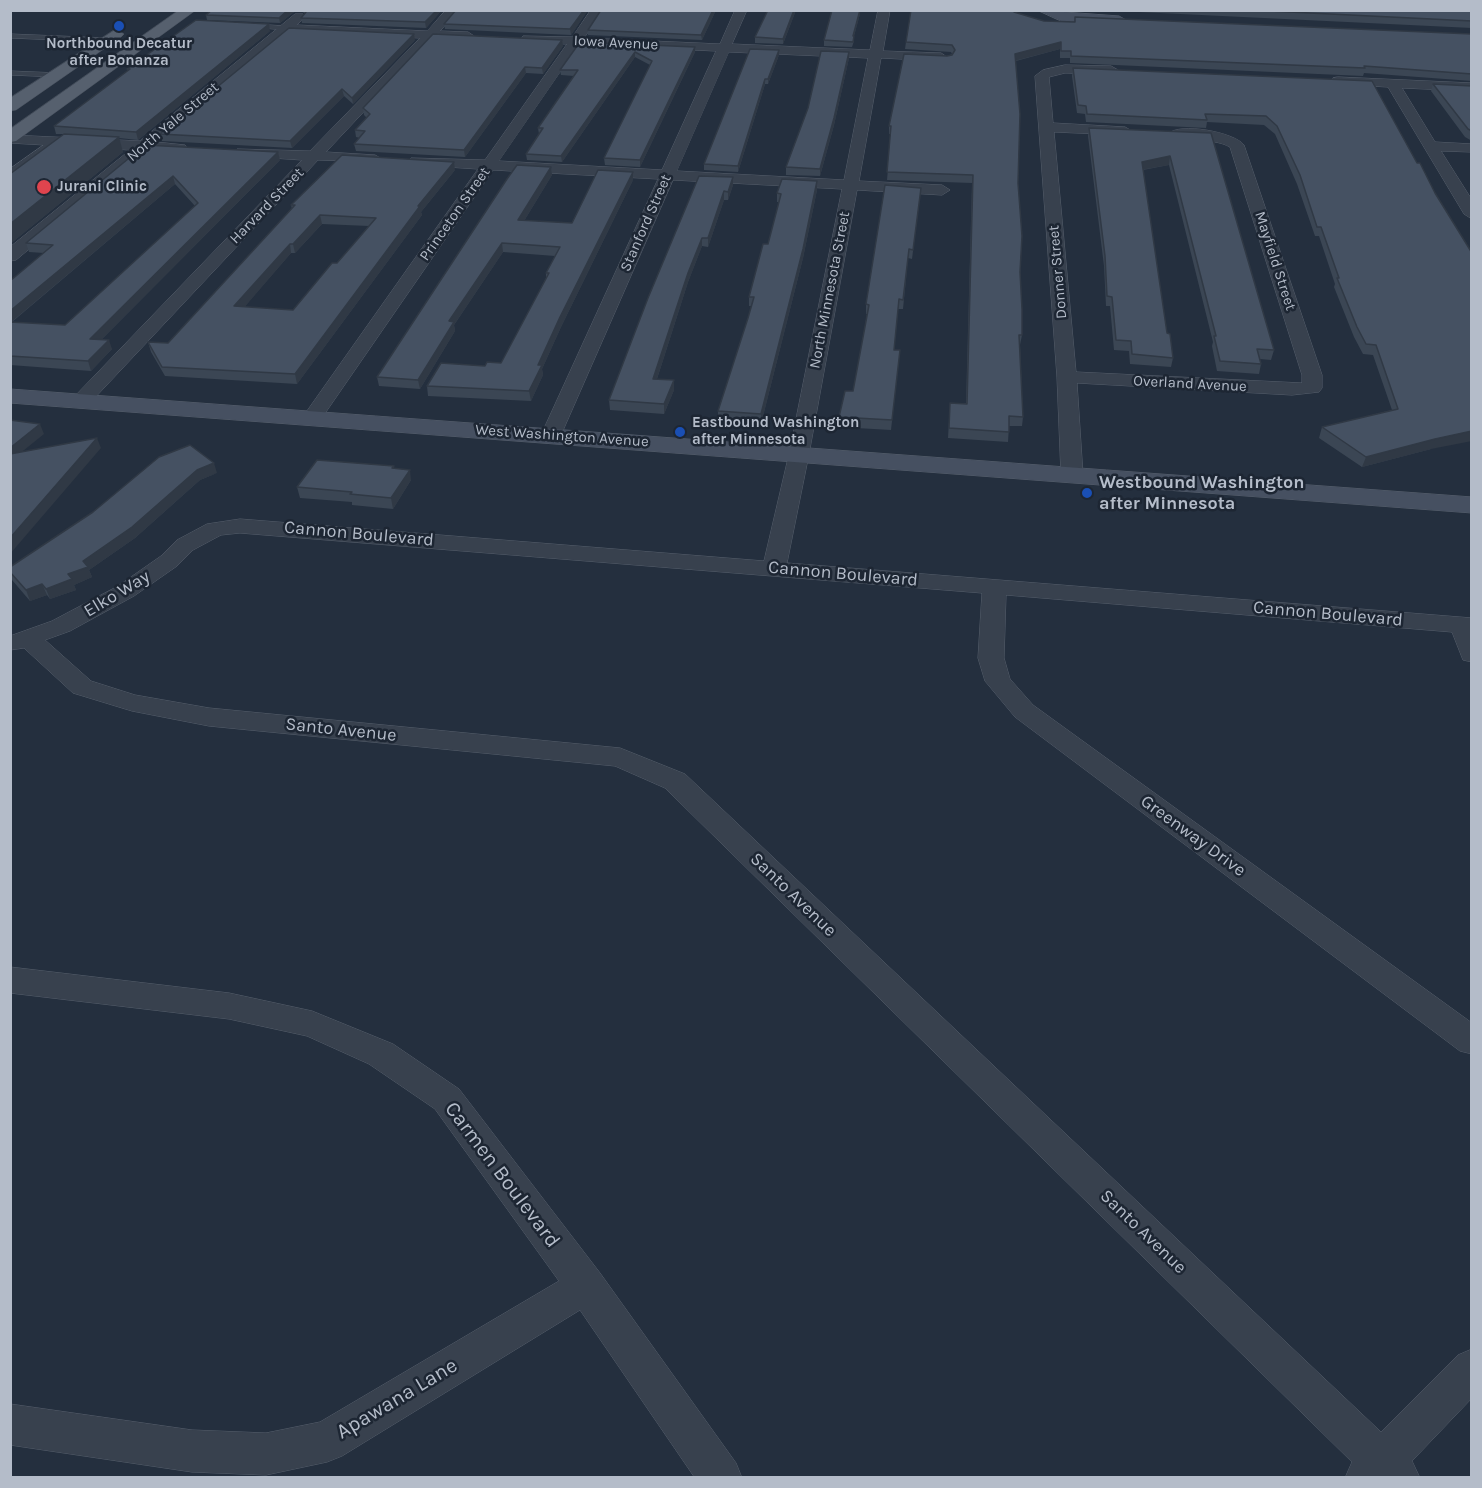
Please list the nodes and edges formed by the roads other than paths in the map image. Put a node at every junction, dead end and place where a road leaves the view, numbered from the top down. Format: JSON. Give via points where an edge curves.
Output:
{"nodes":[{"id":1,"x":189,"y":10,"type":"edge"},
{"id":2,"x":307,"y":10,"type":"edge"},
{"id":3,"x":453,"y":10,"type":"edge"},
{"id":4,"x":597,"y":10,"type":"edge"},
{"id":5,"x":741,"y":10,"type":"edge"},
{"id":6,"x":884,"y":10,"type":"edge"},
{"id":7,"x":1048,"y":12,"type":"edge"},
{"id":8,"x":1134,"y":21,"type":"edge"},
{"id":9,"x":242,"y":26,"type":"edge"},
{"id":10,"x":125,"y":28,"type":"dead end"},
{"id":11,"x":286,"y":28,"type":"junction"},
{"id":12,"x":431,"y":34,"type":"junction"},
{"id":13,"x":10,"y":36,"type":"edge"},
{"id":14,"x":487,"y":37,"type":"edge"},
{"id":15,"x":509,"y":38,"type":"edge"},
{"id":16,"x":107,"y":40,"type":"junction"},
{"id":17,"x":576,"y":41,"type":"junction"},
{"id":18,"x":724,"y":48,"type":"junction"},
{"id":19,"x":876,"y":54,"type":"junction"},
{"id":20,"x":946,"y":57,"type":"edge"},
{"id":21,"x":1124,"y":71,"type":"edge"},
{"id":22,"x":14,"y":73,"type":"edge"},
{"id":23,"x":58,"y":75,"type":"junction"},
{"id":24,"x":10,"y":78,"type":"edge"},
{"id":25,"x":1322,"y":80,"type":"edge"},
{"id":26,"x":1392,"y":83,"type":"junction"},
{"id":27,"x":1472,"y":87,"type":"edge"},
{"id":28,"x":10,"y":106,"type":"edge"},
{"id":29,"x":1045,"y":127,"type":"junction"},
{"id":30,"x":1139,"y":132,"type":"edge"},
{"id":31,"x":1161,"y":133,"type":"edge"},
{"id":32,"x":10,"y":138,"type":"edge"},
{"id":33,"x":55,"y":141,"type":"junction"},
{"id":34,"x":143,"y":146,"type":"junction"},
{"id":35,"x":1429,"y":146,"type":"junction"},
{"id":36,"x":1472,"y":148,"type":"edge"},
{"id":37,"x":201,"y":150,"type":"edge"},
{"id":38,"x":224,"y":151,"type":"edge"},
{"id":39,"x":315,"y":156,"type":"junction"},
{"id":40,"x":489,"y":165,"type":"junction"},
{"id":41,"x":10,"y":173,"type":"edge"},
{"id":42,"x":667,"y":175,"type":"junction"},
{"id":43,"x":850,"y":185,"type":"junction"},
{"id":44,"x":942,"y":190,"type":"edge"},
{"id":45,"x":1472,"y":214,"type":"edge"},
{"id":46,"x":10,"y":256,"type":"edge"},
{"id":47,"x":1067,"y":377,"type":"junction"},
{"id":48,"x":1312,"y":388,"type":"joint"},
{"id":49,"x":10,"y":396,"type":"edge"},
{"id":50,"x":81,"y":402,"type":"junction"},
{"id":51,"x":312,"y":418,"type":"junction"},
{"id":52,"x":551,"y":435,"type":"junction"},
{"id":53,"x":799,"y":454,"type":"junction"},
{"id":54,"x":1072,"y":475,"type":"junction"},
{"id":55,"x":1472,"y":505,"type":"edge"},
{"id":56,"x":215,"y":529,"type":"joint"},
{"id":57,"x":774,"y":568,"type":"junction"},
{"id":58,"x":994,"y":586,"type":"junction"},
{"id":59,"x":1467,"y":625,"type":"edge"},
{"id":60,"x":19,"y":641,"type":"edge"},
{"id":61,"x":1472,"y":654,"type":"edge"},
{"id":62,"x":10,"y":980,"type":"edge"},
{"id":63,"x":1472,"y":1041,"type":"edge"},
{"id":64,"x":586,"y":1286,"type":"junction"},
{"id":65,"x":1472,"y":1369,"type":"edge"},
{"id":66,"x":10,"y":1424,"type":"edge"},
{"id":67,"x":1382,"y":1472,"type":"edge"},
{"id":68,"x":721,"y":1478,"type":"edge"}],
"edges":[{"from":1,"to":32,"type":"main road"},
{"from":2,"to":11,"type":"street","name":"North Yale Street"},
{"from":3,"to":12,"type":"street","name":"Harvard Street"},
{"from":4,"to":17,"type":"street","name":"Princeton Street"},
{"from":5,"to":18,"type":"street","name":"Stanford Street"},
{"from":6,"to":19,"type":"street","name":"North Minnesota Street"},
{"from":7,"to":8,"type":"main road","via":[[1071,18]]},
{"from":9,"to":11,"type":"lane"},
{"from":10,"to":16,"type":"main road"},
{"from":11,"to":12,"type":"street"},
{"from":11,"to":34,"type":"street","name":"North Yale Street"},
{"from":12,"to":14,"type":"street"},
{"from":12,"to":39,"type":"street","name":"Harvard Street"},
{"from":13,"to":16,"type":"lane"},
{"from":15,"to":17,"type":"street","name":"Iowa Avenue"},
{"from":16,"to":23,"type":"main road"},
{"from":17,"to":18,"type":"street","name":"Iowa Avenue"},
{"from":17,"to":40,"type":"street","name":"Princeton Street"},
{"from":18,"to":19,"type":"street","name":"Iowa Avenue"},
{"from":18,"to":42,"type":"street","name":"Stanford Street"},
{"from":19,"to":20,"type":"street","name":"Iowa Avenue"},
{"from":19,"to":43,"type":"street","name":"North Minnesota Street"},
{"from":21,"to":29,"type":"street","name":"Donner Street","via":[[1046,71],[1042,75]]},
{"from":22,"to":23,"type":"lane"},
{"from":22,"to":24,"type":"lane"},
{"from":23,"to":28,"type":"main road"},
{"from":25,"to":26,"type":"street"},
{"from":26,"to":27,"type":"street"},
{"from":26,"to":35,"type":"street"},
{"from":29,"to":30,"type":"street"},
{"from":29,"to":47,"type":"street","name":"Donner Street"},
{"from":31,"to":48,"type":"street","name":"Mayfield Street","via":[[1213,135],[1238,145],[1312,375]]},
{"from":32,"to":33,"type":"street"},
{"from":33,"to":34,"type":"street"},
{"from":33,"to":41,"type":"lane"},
{"from":34,"to":37,"type":"street"},
{"from":34,"to":46,"type":"street","name":"North Yale Street"},
{"from":35,"to":36,"type":"street"},
{"from":35,"to":45,"type":"street"},
{"from":38,"to":39,"type":"street"},
{"from":39,"to":40,"type":"street"},
{"from":39,"to":50,"type":"street","name":"Harvard Street"},
{"from":40,"to":42,"type":"street"},
{"from":40,"to":51,"type":"street","name":"Princeton Street"},
{"from":42,"to":43,"type":"street"},
{"from":42,"to":52,"type":"street","name":"Stanford Street"},
{"from":43,"to":44,"type":"street"},
{"from":43,"to":53,"type":"street","name":"North Minnesota Street"},
{"from":47,"to":48,"type":"street","name":"Overland Avenue"},
{"from":47,"to":54,"type":"street","name":"Donner Street"},
{"from":49,"to":50,"type":"main road","name":"West Washington Avenue"},
{"from":50,"to":51,"type":"main road","name":"West Washington Avenue"},
{"from":51,"to":52,"type":"main road","name":"West Washington Avenue"},
{"from":52,"to":53,"type":"main road","name":"West Washington Avenue"},
{"from":53,"to":54,"type":"main road","name":"West Washington Avenue"},
{"from":53,"to":57,"type":"street","name":"North Minnesota Street"},
{"from":54,"to":55,"type":"main road","name":"West Washington Avenue"},
{"from":56,"to":57,"type":"street","name":"Cannon Boulevard","via":[[283,528]]},
{"from":56,"to":60,"type":"street","name":"Elko Way","via":[[185,545],[126,591],[61,626]]},
{"from":57,"to":58,"type":"street","name":"Cannon Boulevard"},
{"from":58,"to":59,"type":"street","name":"Cannon Boulevard"},
{"from":58,"to":63,"type":"street","name":"Greenway Drive","via":[[991,658],[998,681],[1024,711]]},
{"from":59,"to":61,"type":"street"},
{"from":60,"to":67,"type":"street","name":"Santo Avenue","via":[[82,687],[132,703],[209,717],[620,757],[675,781]]},
{"from":62,"to":64,"type":"street","name":"Carmen Boulevard","via":[[229,1006],[312,1024],[381,1054],[447,1099]]},
{"from":64,"to":66,"type":"street","name":"Apawana Lane","via":[[327,1441],[266,1454],[192,1451]]},
{"from":64,"to":68,"type":"street","name":"Carmen Boulevard"},
{"from":65,"to":67,"type":"street"}]}
